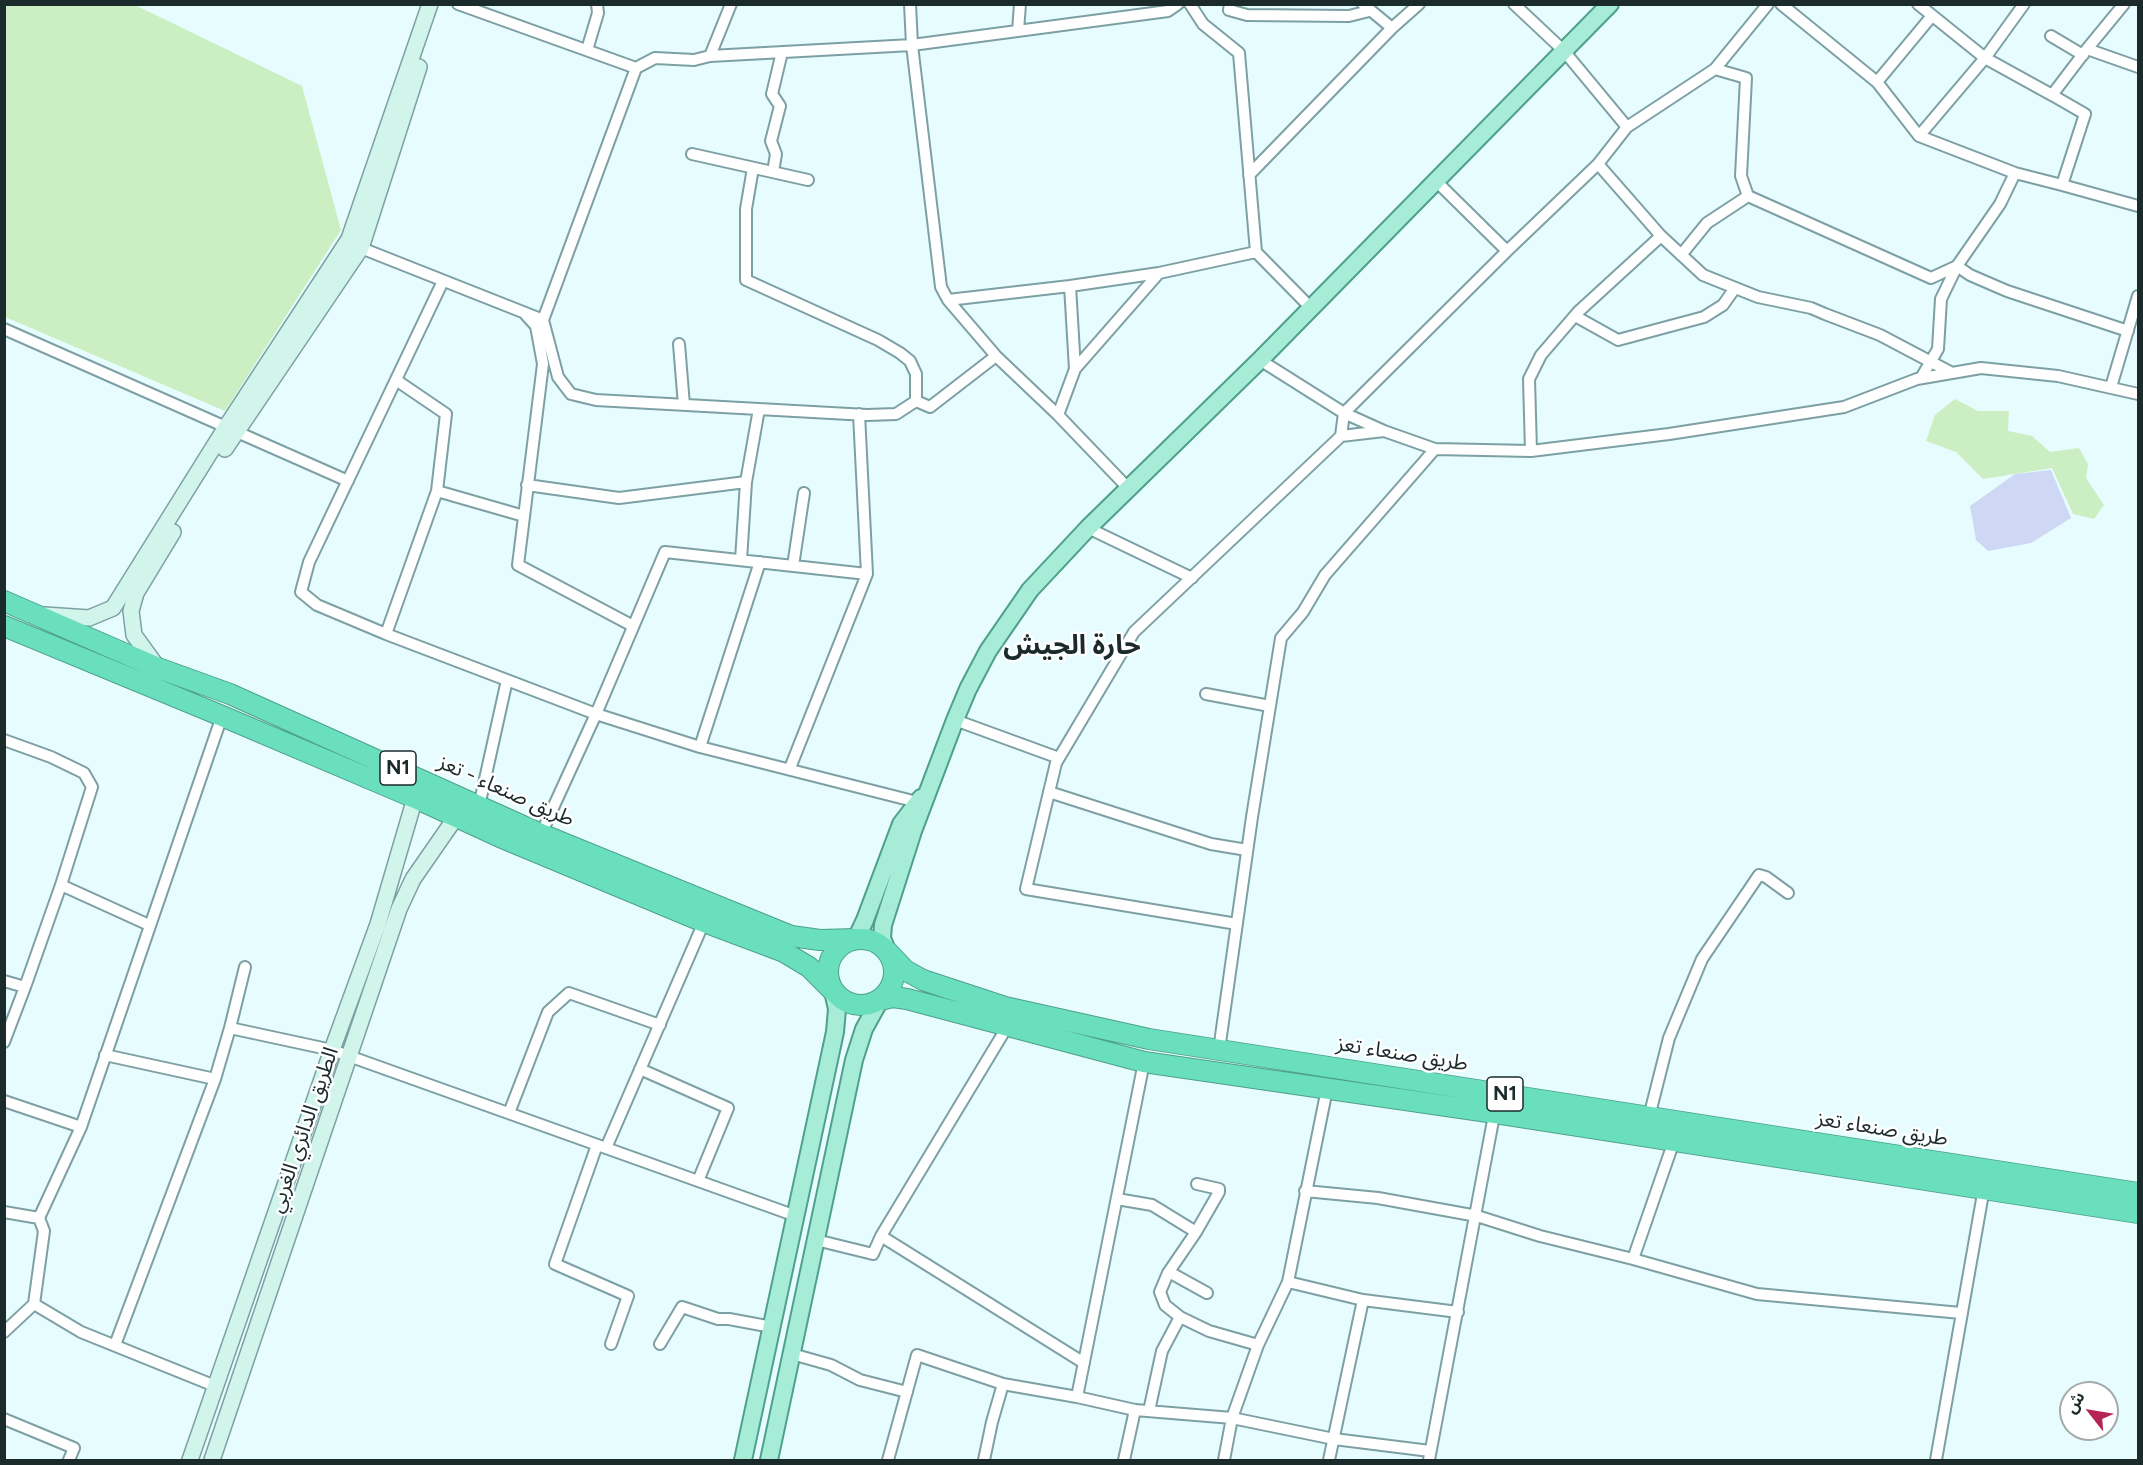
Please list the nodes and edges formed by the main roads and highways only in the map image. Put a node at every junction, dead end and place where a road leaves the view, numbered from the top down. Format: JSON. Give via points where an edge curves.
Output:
{"nodes":[{"id":1,"x":430,"y":4,"type":"edge"},
{"id":2,"x":440,"y":4,"type":"edge"},
{"id":3,"x":1610,"y":4,"type":"edge"},
{"id":4,"x":231,"y":430,"type":"junction"},
{"id":5,"x":4,"y":601,"type":"edge"},
{"id":6,"x":35,"y":614,"type":"junction"},
{"id":7,"x":4,"y":627,"type":"edge"},
{"id":8,"x":159,"y":668,"type":"junction"},
{"id":9,"x":932,"y":783,"type":"junction"},
{"id":10,"x":415,"y":798,"type":"junction"},
{"id":11,"x":456,"y":817,"type":"junction"},
{"id":12,"x":504,"y":828,"type":"junction"},
{"id":13,"x":856,"y":939,"type":"junction"},
{"id":14,"x":787,"y":944,"type":"junction"},
{"id":15,"x":887,"y":951,"type":"junction"},
{"id":16,"x":833,"y":991,"type":"junction"},
{"id":17,"x":880,"y":1000,"type":"junction"},
{"id":18,"x":2139,"y":1193,"type":"edge"},
{"id":19,"x":2139,"y":1213,"type":"edge"},
{"id":20,"x":190,"y":1461,"type":"edge"},
{"id":21,"x":212,"y":1461,"type":"edge"},
{"id":22,"x":743,"y":1461,"type":"edge"},
{"id":23,"x":769,"y":1461,"type":"edge"}],
"edges":[{"from":1,"to":4,"type":"main road","via":[[349,239]]},
{"from":2,"to":4,"type":"main road","via":[[361,248]]},
{"from":3,"to":9,"type":"main road","via":[[1030,590],[988,651],[968,689]]},
{"from":4,"to":6,"type":"main road","via":[[113,608],[89,618]]},
{"from":4,"to":8,"type":"main road","via":[[136,593],[131,611],[134,635]]},
{"from":5,"to":6,"type":"highway","name":"طريق صنعاء - تعز","number":"N1"},
{"from":6,"to":8,"type":"highway","name":"طريق صنعاء - تعز","number":"N1"},
{"from":7,"to":10,"type":"highway","name":"طريق صنعاء - تعز","number":"N1"},
{"from":8,"to":12,"type":"highway","name":"طريق صنعاء - تعز","number":"N1","via":[[231,694],[479,806]]},
{"from":9,"to":13,"type":"main road","via":[[901,824]]},
{"from":9,"to":15,"type":"main road","via":[[883,925]]},
{"from":10,"to":11,"type":"highway","name":"طريق صنعاء - تعز","number":"N1"},
{"from":10,"to":20,"type":"main road","name":"الطريق الدائري الغربي","via":[[378,924]]},
{"from":11,"to":12,"type":"highway","name":"طريق صنعاء - تعز","number":"N1"},
{"from":11,"to":21,"type":"main road","name":"الطريق الدائري الغربي","via":[[413,879],[399,909]]},
{"from":12,"to":14,"type":"highway","name":"طريق صنعاء - تعز","number":"N1","via":[[704,922]]},
{"from":12,"to":14,"type":"highway","name":"طريق صنعاء - تعز","number":"N1","via":[[541,834]]},
{"from":13,"to":14,"type":"highway"},
{"from":13,"to":15,"type":"highway","via":[[868,939]]},
{"from":13,"to":16,"type":"highway","via":[[845,943],[830,958],[827,969]]},
{"from":14,"to":16,"type":"highway"},
{"from":15,"to":17,"type":"highway","via":[[895,971],[888,993]]},
{"from":15,"to":18,"type":"highway","name":"طريق صنعاء تعز","number":"N1","via":[[905,970],[923,980],[1005,1007],[1149,1039]]},
{"from":16,"to":17,"type":"highway","via":[[849,1004],[870,1005]]},
{"from":16,"to":22,"type":"main road","via":[[837,1009],[835,1032]]},
{"from":17,"to":19,"type":"highway","name":"طريق صنعاء تعز","number":"N1","via":[[907,999],[1144,1062]]},
{"from":17,"to":23,"type":"main road","via":[[864,1029],[854,1060]]}]}
